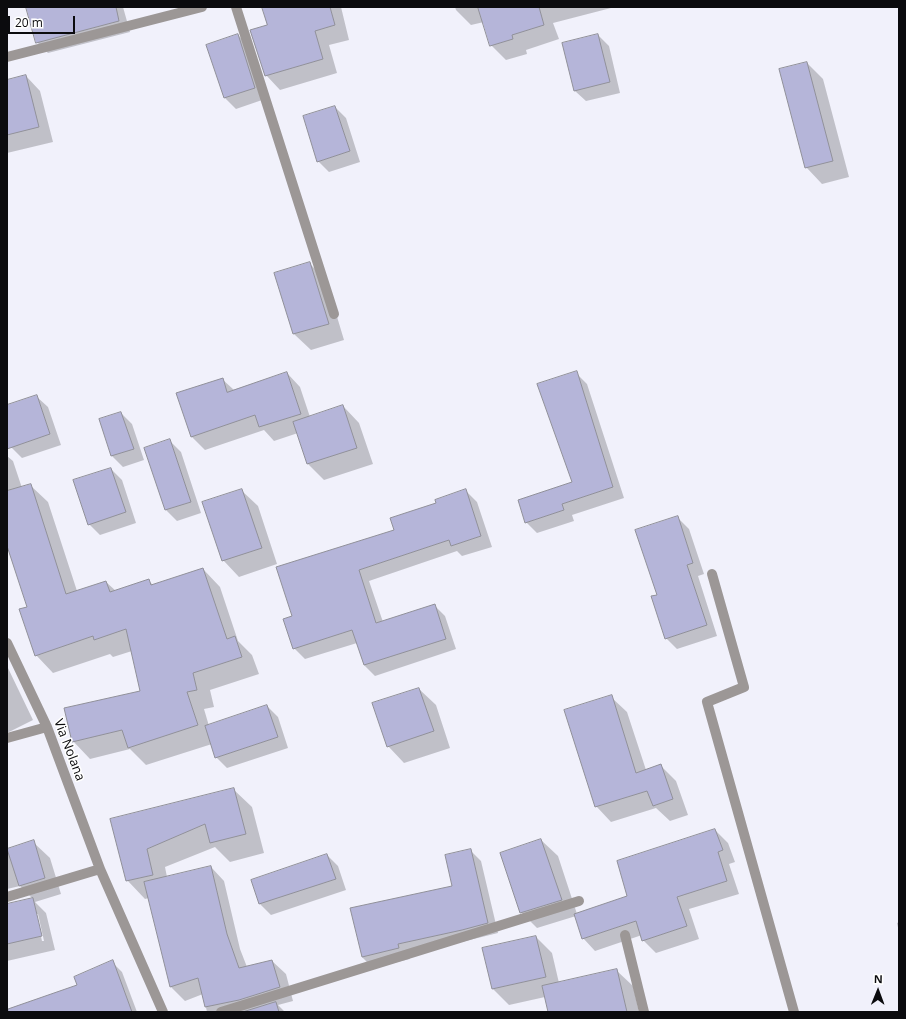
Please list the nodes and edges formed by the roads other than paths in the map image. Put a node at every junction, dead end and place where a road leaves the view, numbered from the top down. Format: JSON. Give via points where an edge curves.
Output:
{"nodes":[{"id":1,"x":202,"y":7,"type":"edge"},
{"id":2,"x":236,"y":7,"type":"edge"},
{"id":3,"x":7,"y":57,"type":"edge"},
{"id":4,"x":334,"y":314,"type":"dead end"},
{"id":5,"x":712,"y":574,"type":"dead end"},
{"id":6,"x":7,"y":643,"type":"edge"},
{"id":7,"x":47,"y":727,"type":"junction"},
{"id":8,"x":7,"y":738,"type":"edge"},
{"id":9,"x":100,"y":869,"type":"junction"},
{"id":10,"x":7,"y":896,"type":"edge"},
{"id":11,"x":579,"y":901,"type":"dead end"},
{"id":12,"x":625,"y":935,"type":"dead end"},
{"id":13,"x":163,"y":1012,"type":"edge"},
{"id":14,"x":221,"y":1012,"type":"edge"},
{"id":15,"x":644,"y":1012,"type":"edge"},
{"id":16,"x":794,"y":1012,"type":"edge"}],
"edges":[{"from":1,"to":3,"type":"street"},
{"from":2,"to":4,"type":"street"},
{"from":5,"to":16,"type":"street","via":[[744,687],[707,702]]},
{"from":6,"to":7,"type":"street","name":"Via Nolana"},
{"from":7,"to":8,"type":"street"},
{"from":7,"to":9,"type":"street","name":"Via Nolana"},
{"from":9,"to":10,"type":"street"},
{"from":9,"to":13,"type":"street","name":"Via Nolana"},
{"from":11,"to":14,"type":"street"},
{"from":12,"to":15,"type":"street"}]}
